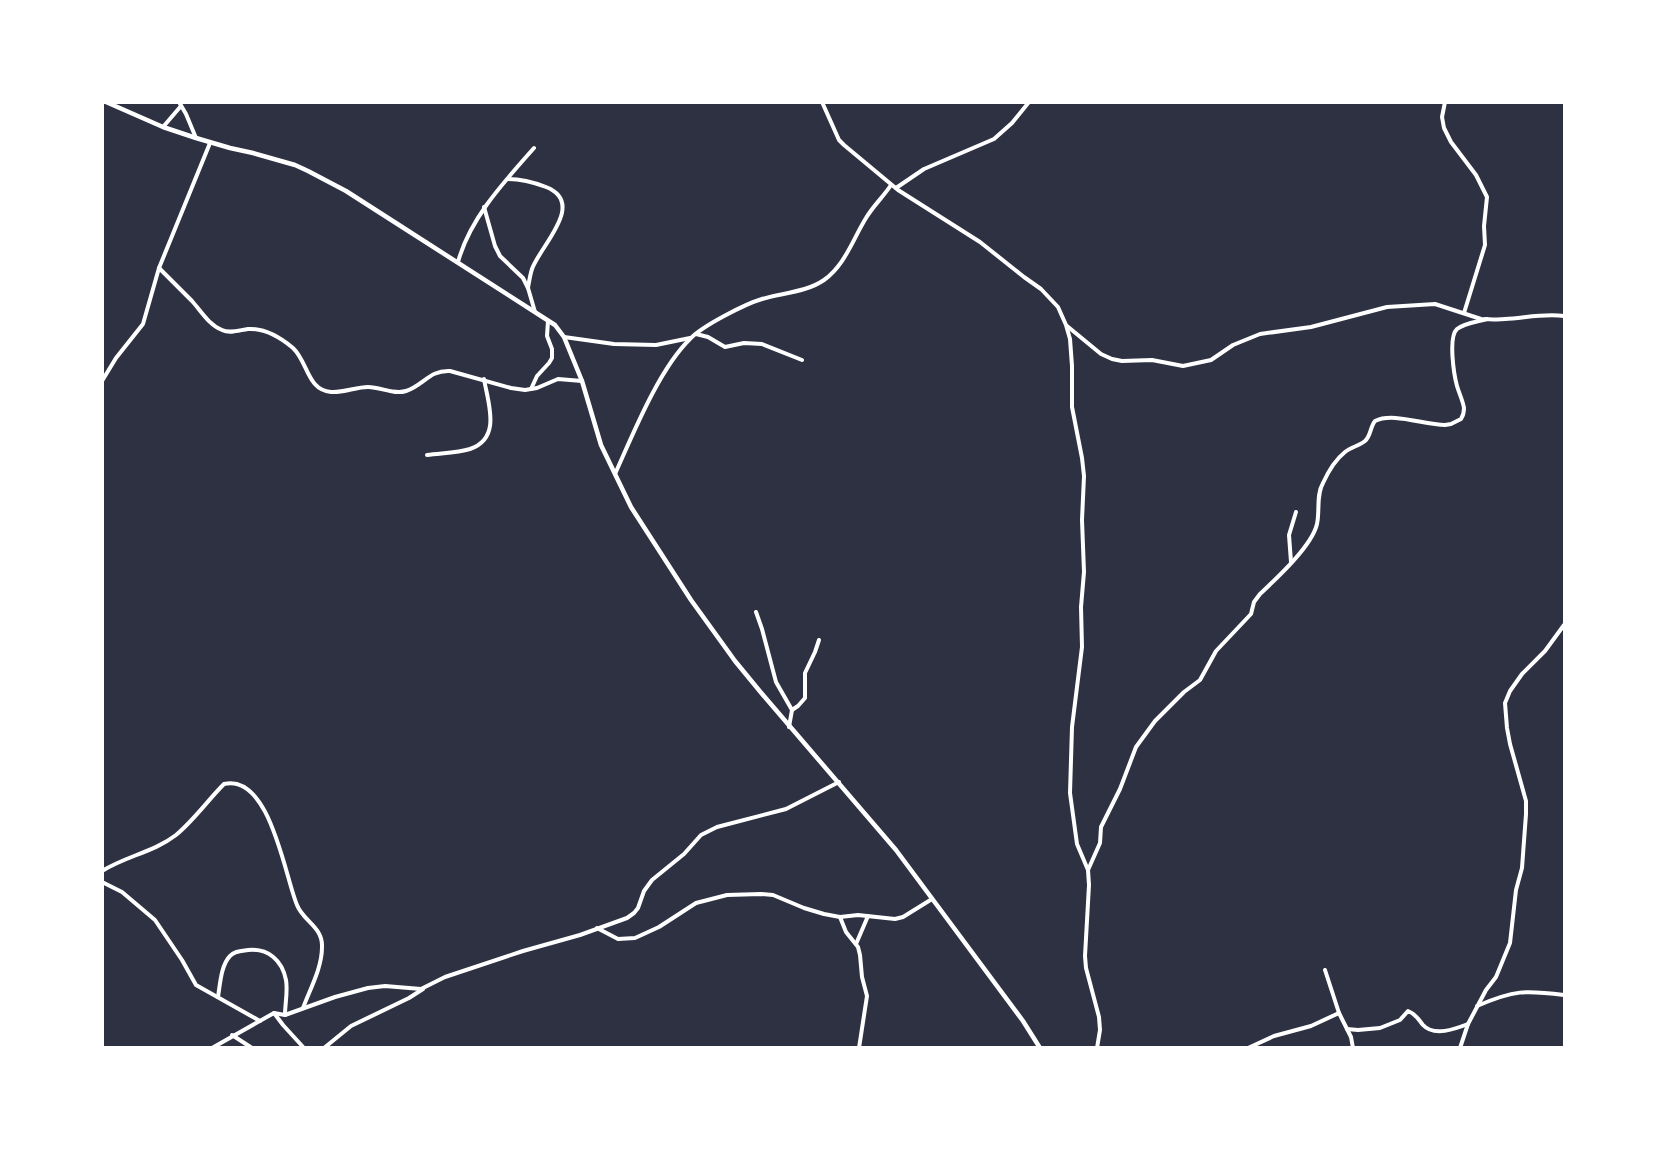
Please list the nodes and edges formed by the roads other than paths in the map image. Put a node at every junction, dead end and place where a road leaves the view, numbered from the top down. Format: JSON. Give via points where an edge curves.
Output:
{"nodes":[{"id":1,"x":106,"y":102,"type":"edge"},
{"id":2,"x":822,"y":102,"type":"edge"},
{"id":3,"x":1029,"y":102,"type":"edge"},
{"id":4,"x":1445,"y":102,"type":"edge"},
{"id":5,"x":180,"y":104,"type":"edge"},
{"id":6,"x":163,"y":127,"type":"junction"},
{"id":7,"x":196,"y":138,"type":"junction"},
{"id":8,"x":210,"y":143,"type":"junction"},
{"id":9,"x":534,"y":148,"type":"dead end"},
{"id":10,"x":508,"y":179,"type":"junction"},
{"id":11,"x":891,"y":184,"type":"junction"},
{"id":12,"x":896,"y":188,"type":"junction"},
{"id":13,"x":484,"y":208,"type":"junction"},
{"id":14,"x":458,"y":262,"type":"junction"},
{"id":15,"x":160,"y":268,"type":"junction"},
{"id":16,"x":528,"y":288,"type":"junction"},
{"id":17,"x":535,"y":312,"type":"junction"},
{"id":18,"x":1464,"y":313,"type":"junction"},
{"id":19,"x":1564,"y":316,"type":"edge"},
{"id":20,"x":1487,"y":319,"type":"junction"},
{"id":21,"x":548,"y":321,"type":"junction"},
{"id":22,"x":1066,"y":325,"type":"junction"},
{"id":23,"x":696,"y":334,"type":"junction"},
{"id":24,"x":564,"y":337,"type":"junction"},
{"id":25,"x":690,"y":338,"type":"junction"},
{"id":26,"x":802,"y":360,"type":"dead end"},
{"id":27,"x":484,"y":379,"type":"junction"},
{"id":28,"x":102,"y":381,"type":"edge"},
{"id":29,"x":582,"y":381,"type":"junction"},
{"id":30,"x":531,"y":389,"type":"junction"},
{"id":31,"x":427,"y":455,"type":"dead end"},
{"id":32,"x":615,"y":474,"type":"junction"},
{"id":33,"x":1296,"y":512,"type":"dead end"},
{"id":34,"x":1291,"y":562,"type":"junction"},
{"id":35,"x":756,"y":612,"type":"dead end"},
{"id":36,"x":1564,"y":626,"type":"edge"},
{"id":37,"x":819,"y":640,"type":"dead end"},
{"id":38,"x":792,"y":710,"type":"junction"},
{"id":39,"x":789,"y":727,"type":"junction"},
{"id":40,"x":839,"y":782,"type":"junction"},
{"id":41,"x":1088,"y":870,"type":"junction"},
{"id":42,"x":102,"y":871,"type":"edge"},
{"id":43,"x":102,"y":882,"type":"edge"},
{"id":44,"x":932,"y":899,"type":"junction"},
{"id":45,"x":868,"y":916,"type":"junction"},
{"id":46,"x":840,"y":917,"type":"junction"},
{"id":47,"x":598,"y":928,"type":"junction"},
{"id":48,"x":856,"y":944,"type":"junction"},
{"id":49,"x":1325,"y":970,"type":"dead end"},
{"id":50,"x":427,"y":987,"type":"junction"},
{"id":51,"x":1564,"y":995,"type":"edge"},
{"id":52,"x":218,"y":996,"type":"junction"},
{"id":53,"x":1477,"y":1006,"type":"junction"},
{"id":54,"x":303,"y":1008,"type":"junction"},
{"id":55,"x":274,"y":1013,"type":"junction"},
{"id":56,"x":1339,"y":1013,"type":"junction"},
{"id":57,"x":284,"y":1015,"type":"junction"},
{"id":58,"x":260,"y":1021,"type":"junction"},
{"id":59,"x":1468,"y":1024,"type":"junction"},
{"id":60,"x":1347,"y":1029,"type":"junction"},
{"id":61,"x":232,"y":1035,"type":"junction"},
{"id":62,"x":212,"y":1048,"type":"edge"},
{"id":63,"x":252,"y":1048,"type":"edge"},
{"id":64,"x":304,"y":1048,"type":"edge"},
{"id":65,"x":324,"y":1048,"type":"edge"},
{"id":66,"x":859,"y":1048,"type":"edge"},
{"id":67,"x":1040,"y":1048,"type":"edge"},
{"id":68,"x":1097,"y":1048,"type":"edge"},
{"id":69,"x":1248,"y":1048,"type":"edge"},
{"id":70,"x":1353,"y":1048,"type":"edge"},
{"id":71,"x":1460,"y":1048,"type":"edge"}],
"edges":[{"from":1,"to":6,"type":"street"},
{"from":2,"to":11,"type":"street","via":[[839,140]]},
{"from":3,"to":12,"type":"street","via":[[994,139],[930,166]]},
{"from":4,"to":18,"type":"street","via":[[1444,128],[1487,197],[1484,245]]},
{"from":5,"to":6,"type":"street"},
{"from":5,"to":7,"type":"street"},
{"from":6,"to":7,"type":"street"},
{"from":7,"to":8,"type":"street"},
{"from":8,"to":14,"type":"street","via":[[296,165],[346,191]]},
{"from":8,"to":15,"type":"street"},
{"from":9,"to":10,"type":"street"},
{"from":10,"to":13,"type":"street"},
{"from":10,"to":16,"type":"street","via":[[522,179],[554,190],[562,201],[557,226],[532,269]]},
{"from":11,"to":12,"type":"street"},
{"from":11,"to":23,"type":"street","via":[[867,216],[844,257],[824,280],[741,307]]},
{"from":12,"to":22,"type":"street","via":[[980,242],[1041,289],[1058,307]]},
{"from":13,"to":14,"type":"street"},
{"from":13,"to":16,"type":"street","via":[[500,256],[523,278]]},
{"from":14,"to":17,"type":"street"},
{"from":15,"to":27,"type":"street","via":[[223,331],[263,331],[294,349],[311,381],[323,391],[367,387],[401,392],[441,371]]},
{"from":15,"to":28,"type":"street","via":[[143,324]]},
{"from":16,"to":17,"type":"street"},
{"from":17,"to":21,"type":"street"},
{"from":18,"to":20,"type":"street"},
{"from":18,"to":22,"type":"street","via":[[1435,304],[1387,307],[1312,327],[1260,334],[1233,345],[1211,360],[1183,366],[1152,360],[1112,359],[1101,354]]},
{"from":19,"to":20,"type":"street"},
{"from":20,"to":34,"type":"street","via":[[1465,325],[1454,334],[1454,370],[1464,409],[1461,419],[1445,425],[1385,418],[1374,421],[1365,441],[1345,451],[1328,473],[1321,486],[1314,534]]},
{"from":21,"to":24,"type":"street"},
{"from":21,"to":30,"type":"street","via":[[547,336],[552,358]]},
{"from":22,"to":41,"type":"street","via":[[1072,366],[1072,407],[1084,476],[1082,647],[1072,727],[1070,793],[1077,844]]},
{"from":23,"to":25,"type":"street"},
{"from":23,"to":26,"type":"street","via":[[725,346],[762,344]]},
{"from":24,"to":25,"type":"street","via":[[656,346]]},
{"from":24,"to":29,"type":"street"},
{"from":25,"to":32,"type":"street","via":[[661,380]]},
{"from":27,"to":30,"type":"street","via":[[511,388]]},
{"from":27,"to":31,"type":"street","via":[[491,418],[487,437],[471,448]]},
{"from":29,"to":30,"type":"street","via":[[558,380]]},
{"from":29,"to":32,"type":"street","via":[[601,445]]},
{"from":32,"to":39,"type":"street","via":[[631,507],[691,600]]},
{"from":33,"to":34,"type":"street","via":[[1289,535]]},
{"from":34,"to":41,"type":"street","via":[[1260,594],[1251,614],[1216,651],[1200,680],[1155,722],[1136,747],[1120,790],[1101,827],[1100,843]]},
{"from":35,"to":38,"type":"street","via":[[776,682]]},
{"from":36,"to":53,"type":"street","via":[[1522,674],[1505,703],[1509,737],[1526,801],[1522,868],[1510,943],[1496,977]]},
{"from":37,"to":38,"type":"street","via":[[805,672],[805,698]]},
{"from":38,"to":39,"type":"street"},
{"from":39,"to":40,"type":"street"},
{"from":40,"to":44,"type":"street"},
{"from":40,"to":47,"type":"street","via":[[786,809],[717,827],[701,835],[652,880],[634,914]]},
{"from":41,"to":68,"type":"street","via":[[1085,962],[1099,1017]]},
{"from":42,"to":54,"type":"street","via":[[176,835],[224,784],[236,783],[248,789],[267,814],[299,910],[321,936],[321,958]]},
{"from":43,"to":52,"type":"street","via":[[122,892],[155,920],[196,986]]},
{"from":44,"to":45,"type":"street","via":[[903,917]]},
{"from":44,"to":67,"type":"street","via":[[1023,1020]]},
{"from":45,"to":46,"type":"street"},
{"from":45,"to":48,"type":"street"},
{"from":46,"to":47,"type":"street","via":[[804,908],[773,895],[736,894],[696,903],[635,938],[618,939]]},
{"from":46,"to":48,"type":"street"},
{"from":47,"to":50,"type":"street","via":[[445,977]]},
{"from":48,"to":66,"type":"street","via":[[867,996]]},
{"from":49,"to":56,"type":"street"},
{"from":50,"to":54,"type":"street","via":[[368,988]]},
{"from":50,"to":65,"type":"street","via":[[351,1026]]},
{"from":51,"to":53,"type":"street","via":[[1516,992]]},
{"from":52,"to":57,"type":"street","via":[[229,956],[235,952],[263,951],[277,961],[286,981]]},
{"from":52,"to":58,"type":"street"},
{"from":53,"to":59,"type":"street"},
{"from":54,"to":57,"type":"street"},
{"from":55,"to":57,"type":"street"},
{"from":55,"to":58,"type":"street"},
{"from":55,"to":64,"type":"street"},
{"from":56,"to":60,"type":"street"},
{"from":56,"to":69,"type":"street"},
{"from":58,"to":61,"type":"street"},
{"from":59,"to":60,"type":"street","via":[[1437,1031],[1424,1027],[1416,1015],[1408,1011],[1400,1020],[1380,1028]]},
{"from":59,"to":71,"type":"street"},
{"from":60,"to":70,"type":"street"},
{"from":61,"to":62,"type":"street"},
{"from":61,"to":63,"type":"street"}]}
